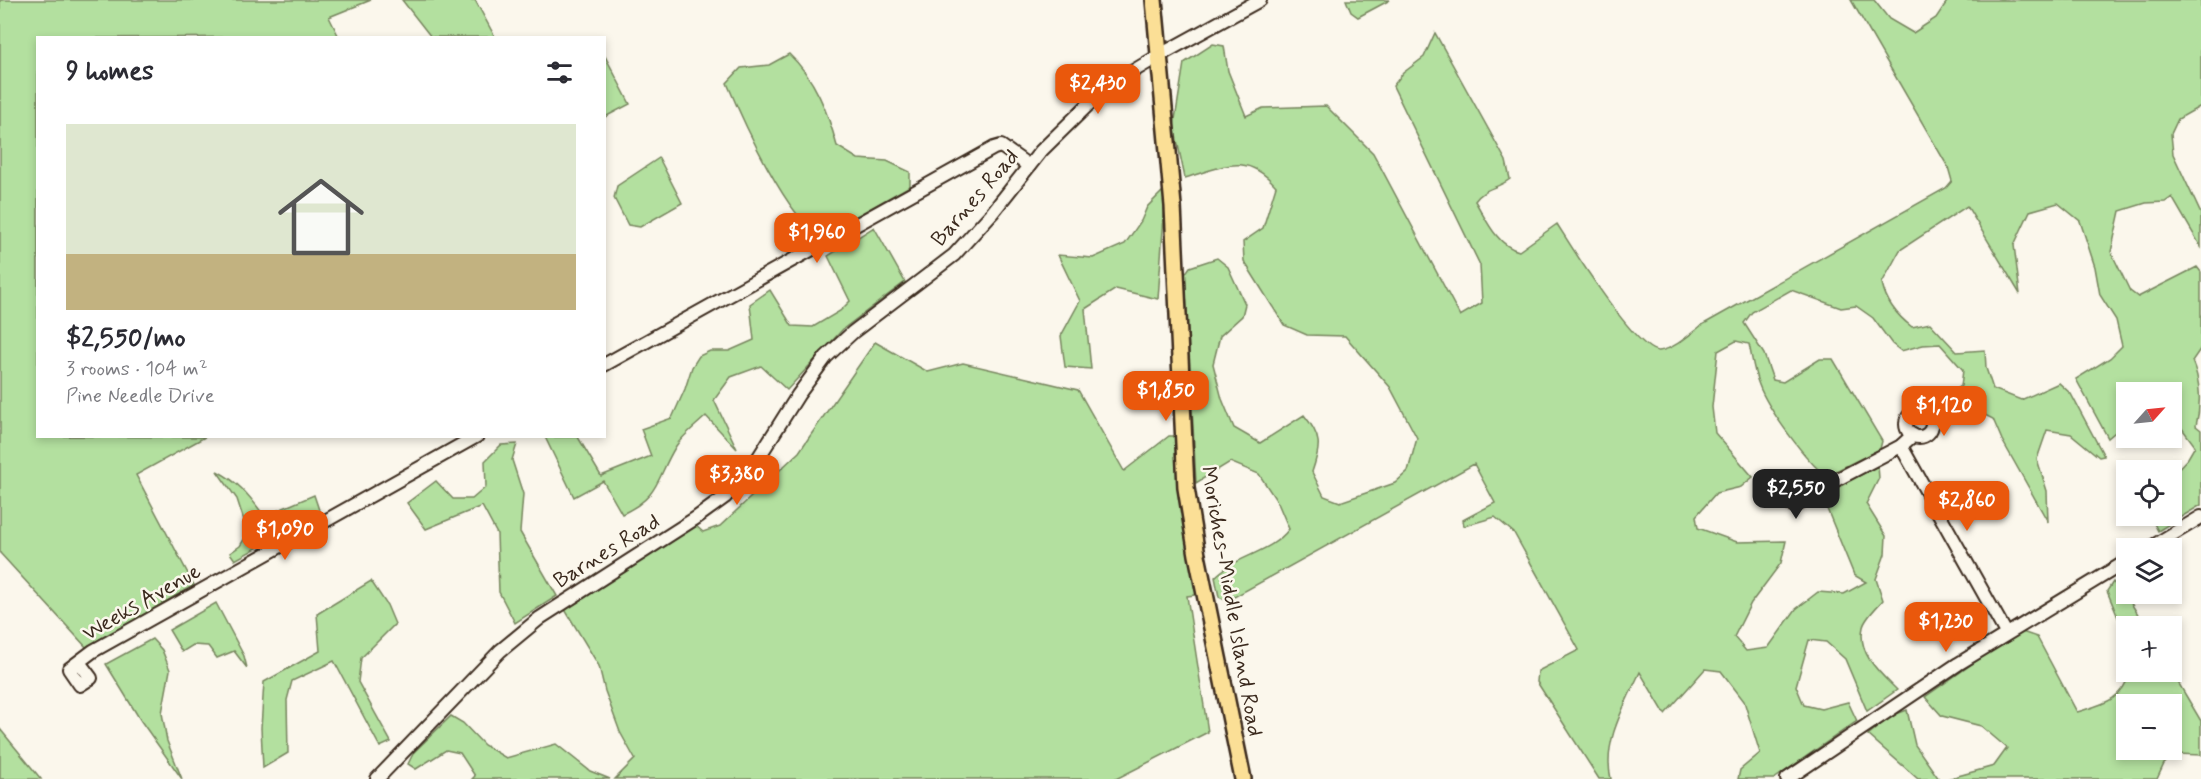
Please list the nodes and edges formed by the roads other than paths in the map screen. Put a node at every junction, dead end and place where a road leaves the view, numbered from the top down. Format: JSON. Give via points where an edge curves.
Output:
{"nodes":[{"id":1,"x":1154,"y":0,"type":"edge"},
{"id":2,"x":1260,"y":0,"type":"edge"},
{"id":3,"x":1160,"y":56,"type":"junction"},
{"id":4,"x":1029,"y":166,"type":"junction"},
{"id":5,"x":606,"y":364,"type":"edge"},
{"id":6,"x":1913,"y":435,"type":"dead end"},
{"id":7,"x":473,"y":438,"type":"edge"},
{"id":8,"x":1901,"y":446,"type":"junction"},
{"id":9,"x":1807,"y":491,"type":"dead end"},
{"id":10,"x":2201,"y":517,"type":"edge"},
{"id":11,"x":2166,"y":538,"type":"edge"},
{"id":12,"x":2116,"y":568,"type":"edge"},
{"id":13,"x":2006,"y":633,"type":"junction"},
{"id":14,"x":79,"y":662,"type":"dead end"},
{"id":15,"x":377,"y":779,"type":"edge"},
{"id":16,"x":1243,"y":779,"type":"edge"},
{"id":17,"x":1787,"y":779,"type":"edge"}],
"edges":[{"from":1,"to":3,"type":"main road","name":"Moriches-Middle Island Road"},
{"from":2,"to":3,"type":"street"},
{"from":3,"to":4,"type":"street","name":"Barnes Road","via":[[1096,97]]},
{"from":3,"to":16,"type":"main road","name":"Moriches-Middle Island Road","via":[[1173,206],[1186,488]]},
{"from":4,"to":5,"type":"street","via":[[1001,146],[994,148]]},
{"from":4,"to":15,"type":"street","name":"Barnes Road","via":[[954,255],[826,357],[757,460],[725,497],[540,618],[500,651]]},
{"from":6,"to":8,"type":"street"},
{"from":7,"to":14,"type":"street","name":"Weeks Avenue"},
{"from":8,"to":9,"type":"street","via":[[1815,491]]},
{"from":8,"to":13,"type":"street"},
{"from":10,"to":11,"type":"street"},
{"from":12,"to":13,"type":"street"},
{"from":13,"to":17,"type":"street"}]}
